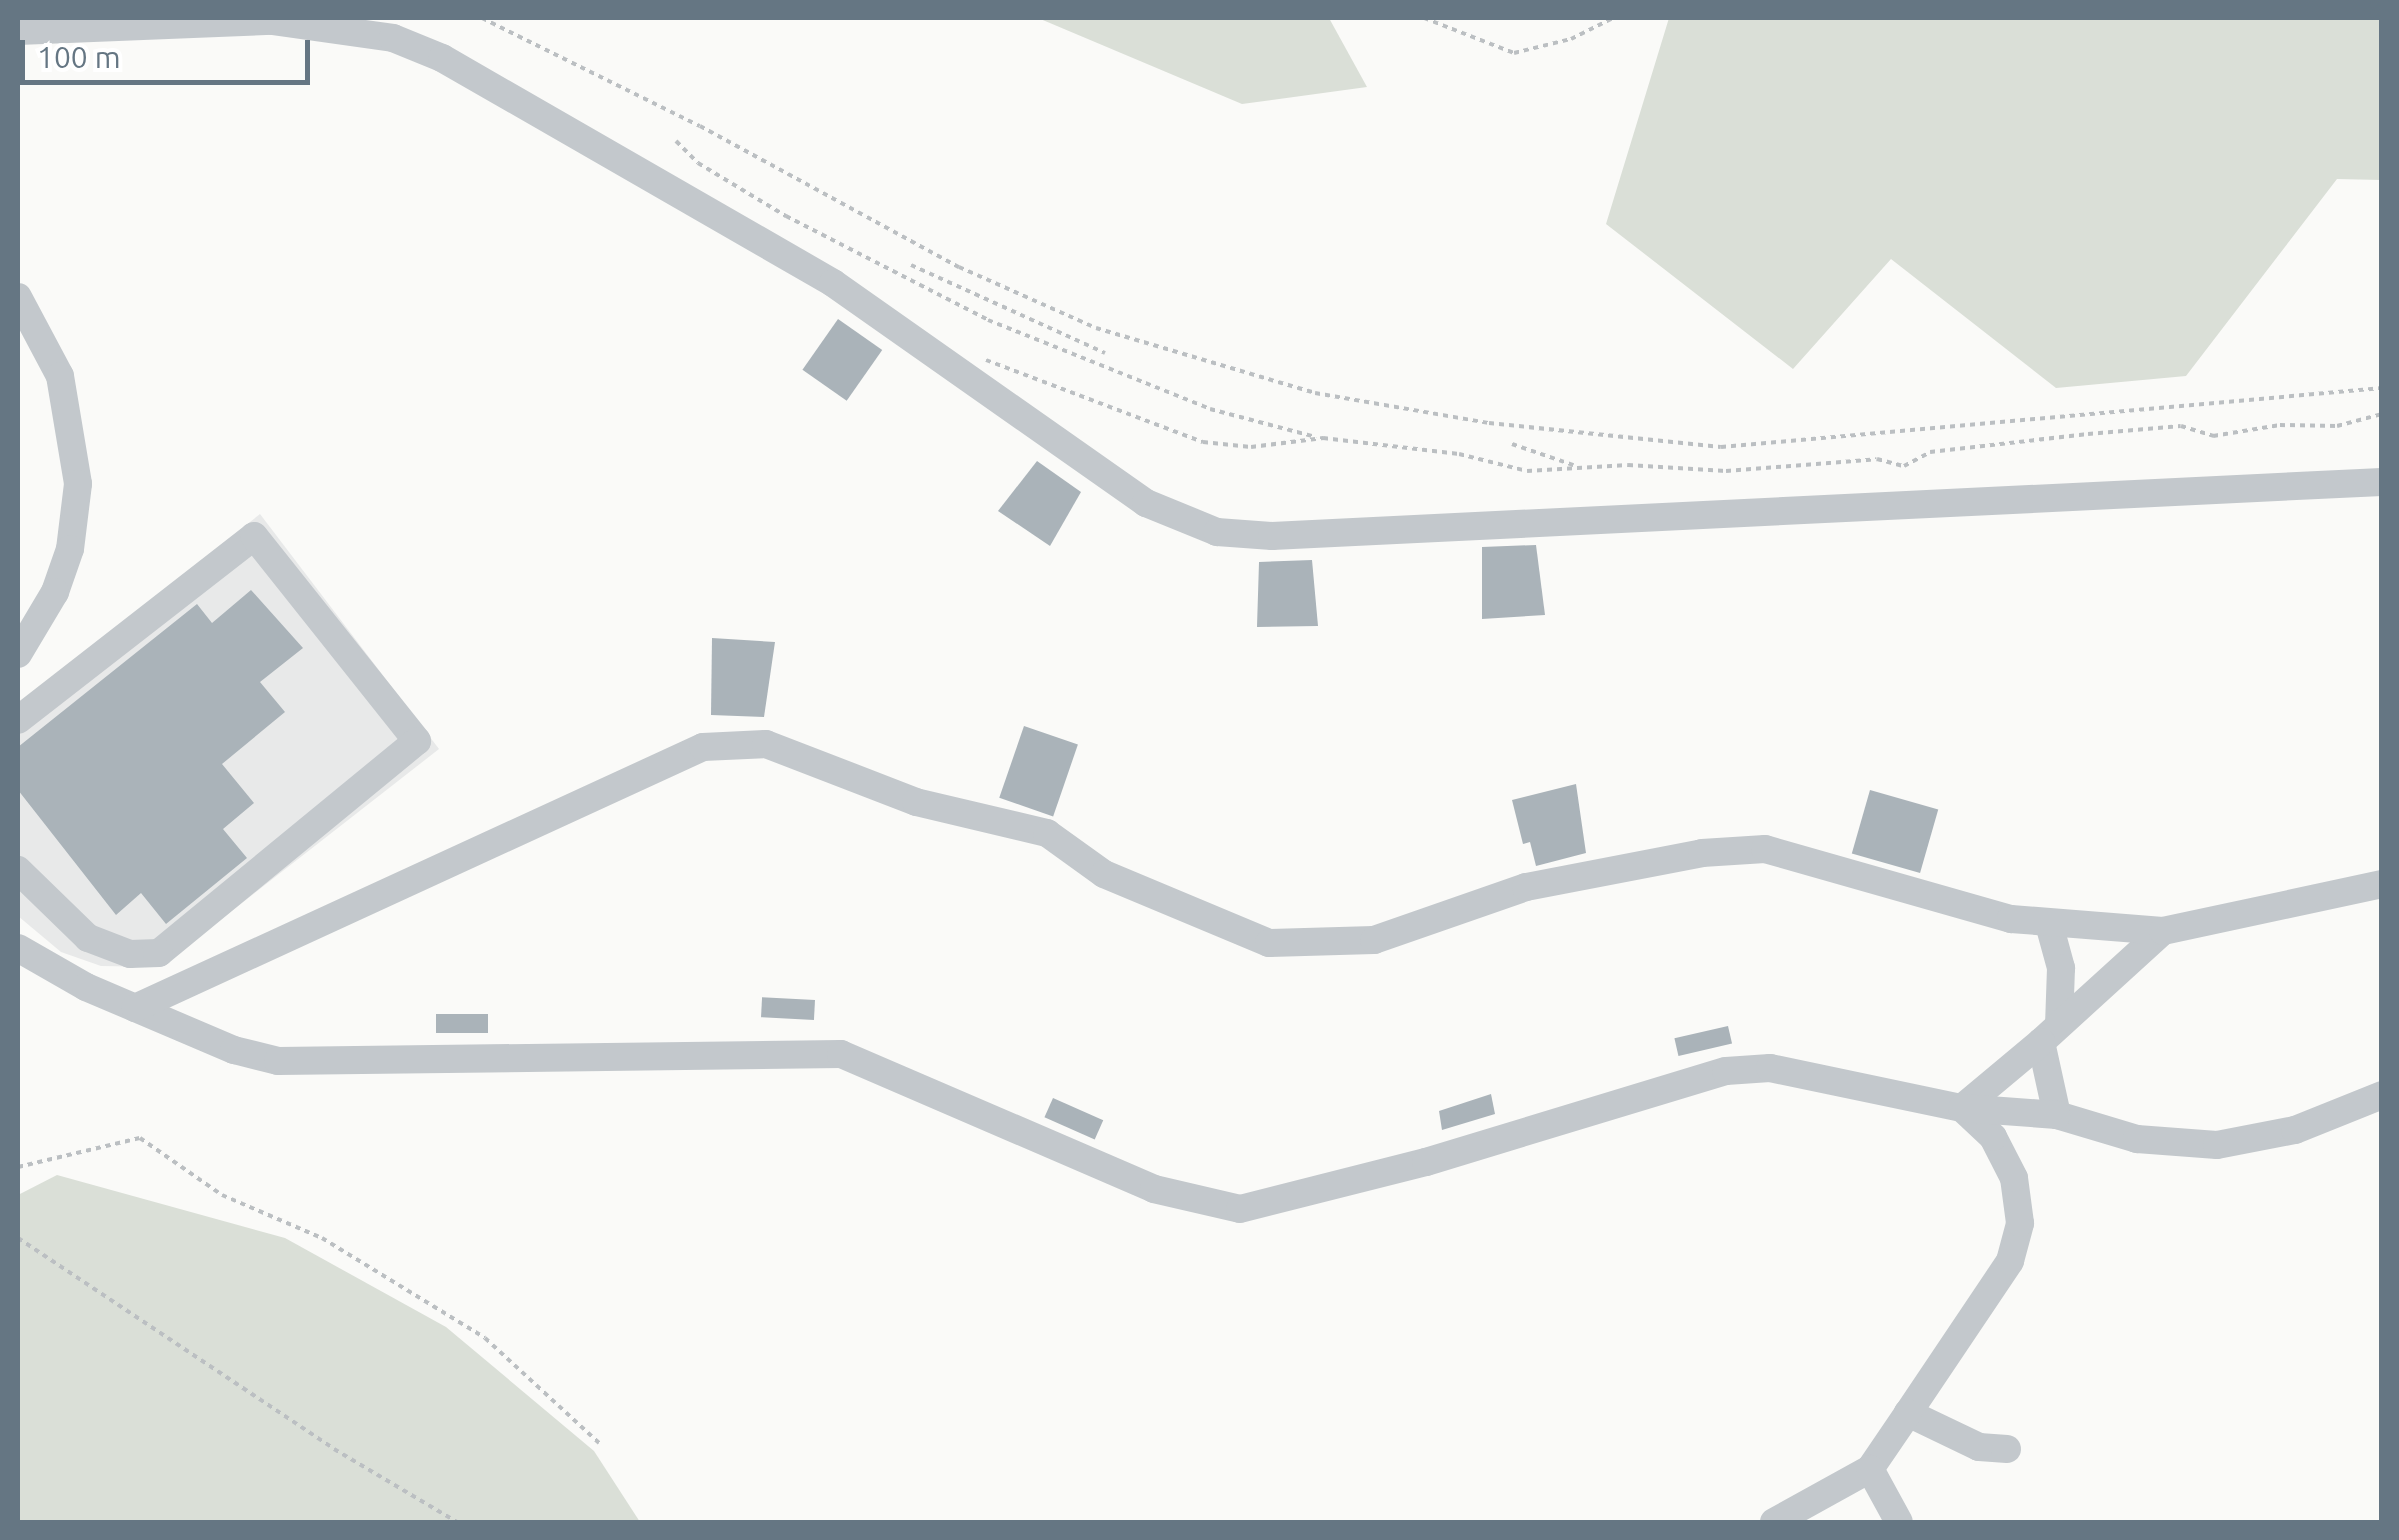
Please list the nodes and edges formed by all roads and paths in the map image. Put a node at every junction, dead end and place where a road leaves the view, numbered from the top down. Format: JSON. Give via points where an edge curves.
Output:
{"nodes":[{"id":1,"x":482,"y":18,"type":"edge"},
{"id":2,"x":1424,"y":18,"type":"edge"},
{"id":3,"x":1613,"y":18,"type":"edge"},
{"id":4,"x":18,"y":32,"type":"edge"},
{"id":5,"x":676,"y":141,"type":"dead end"},
{"id":6,"x":911,"y":265,"type":"dead end"},
{"id":7,"x":18,"y":297,"type":"edge"},
{"id":8,"x":1042,"y":327,"type":"junction"},
{"id":9,"x":1034,"y":340,"type":"junction"},
{"id":10,"x":1106,"y":354,"type":"dead end"},
{"id":11,"x":978,"y":358,"type":"dead end"},
{"id":12,"x":2382,"y":388,"type":"edge"},
{"id":13,"x":2382,"y":414,"type":"edge"},
{"id":14,"x":1323,"y":438,"type":"junction"},
{"id":15,"x":1512,"y":444,"type":"dead end"},
{"id":16,"x":1576,"y":467,"type":"junction"},
{"id":17,"x":2382,"y":482,"type":"edge"},
{"id":18,"x":18,"y":654,"type":"edge"},
{"id":19,"x":18,"y":720,"type":"edge"},
{"id":20,"x":18,"y":870,"type":"edge"},
{"id":21,"x":2382,"y":884,"type":"edge"},
{"id":22,"x":2049,"y":924,"type":"junction"},
{"id":23,"x":2162,"y":931,"type":"junction"},
{"id":24,"x":18,"y":948,"type":"edge"},
{"id":25,"x":135,"y":1008,"type":"junction"},
{"id":26,"x":2050,"y":1033,"type":"junction"},
{"id":27,"x":2382,"y":1094,"type":"edge"},
{"id":28,"x":1962,"y":1108,"type":"junction"},
{"id":29,"x":2057,"y":1115,"type":"junction"},
{"id":30,"x":18,"y":1167,"type":"edge"},
{"id":31,"x":18,"y":1238,"type":"edge"},
{"id":32,"x":1908,"y":1413,"type":"junction"},
{"id":33,"x":599,"y":1443,"type":"dead end"},
{"id":34,"x":2008,"y":1449,"type":"dead end"},
{"id":35,"x":1870,"y":1469,"type":"junction"},
{"id":36,"x":457,"y":1522,"type":"edge"},
{"id":37,"x":1774,"y":1522,"type":"edge"},
{"id":38,"x":1899,"y":1522,"type":"edge"}],
"edges":[{"from":1,"to":12,"type":"path","via":[[993,282],[1096,328],[1315,393],[1506,425],[1721,447]]},
{"from":2,"to":3,"type":"path","via":[[1514,53],[1570,39]]},
{"from":4,"to":17,"type":"lane","via":[[272,21],[393,38],[442,58],[833,284],[1146,503],[1218,532],[1272,536]]},
{"from":5,"to":9,"type":"path","via":[[698,164],[786,216]]},
{"from":6,"to":8,"type":"path"},
{"from":7,"to":18,"type":"lane","via":[[60,376],[78,484],[65,564]]},
{"from":8,"to":9,"type":"path"},
{"from":8,"to":10,"type":"path"},
{"from":9,"to":14,"type":"path","via":[[1210,409]]},
{"from":11,"to":14,"type":"path","via":[[1203,442],[1251,446]]},
{"from":13,"to":16,"type":"path","via":[[2338,426],[2280,425],[2212,436],[2181,426],[2088,434],[1930,452],[1904,466],[1876,458],[1726,471]]},
{"from":14,"to":16,"type":"path","via":[[1459,454],[1527,471]]},
{"from":15,"to":16,"type":"path"},
{"from":19,"to":20,"type":"lane","via":[[254,536],[417,741],[159,953],[130,954],[88,938]]},
{"from":21,"to":23,"type":"lane"},
{"from":22,"to":23,"type":"lane"},
{"from":22,"to":25,"type":"lane","via":[[2010,919],[1765,849],[1592,871],[1374,940],[1269,943],[1137,890],[1068,853],[1046,832],[916,802],[766,744],[702,747]]},
{"from":22,"to":26,"type":"lane","via":[[2061,968]]},
{"from":23,"to":26,"type":"lane"},
{"from":24,"to":25,"type":"lane"},
{"from":25,"to":28,"type":"lane","via":[[234,1050],[278,1060],[840,1054],[1154,1189],[1240,1209],[1426,1162],[1726,1071],[1770,1068]]},
{"from":26,"to":28,"type":"lane"},
{"from":26,"to":29,"type":"lane"},
{"from":27,"to":29,"type":"lane","via":[[2296,1130],[2218,1145],[2137,1139]]},
{"from":28,"to":29,"type":"lane"},
{"from":28,"to":32,"type":"lane","via":[[1994,1137],[2014,1178],[2020,1222],[2010,1260]]},
{"from":30,"to":33,"type":"path","via":[[140,1138],[222,1195],[322,1238],[485,1338]]},
{"from":31,"to":36,"type":"path","via":[[334,1449]]},
{"from":32,"to":34,"type":"lane","via":[[1979,1447]]},
{"from":32,"to":35,"type":"lane"},
{"from":35,"to":37,"type":"lane"},
{"from":35,"to":38,"type":"lane"}]}
